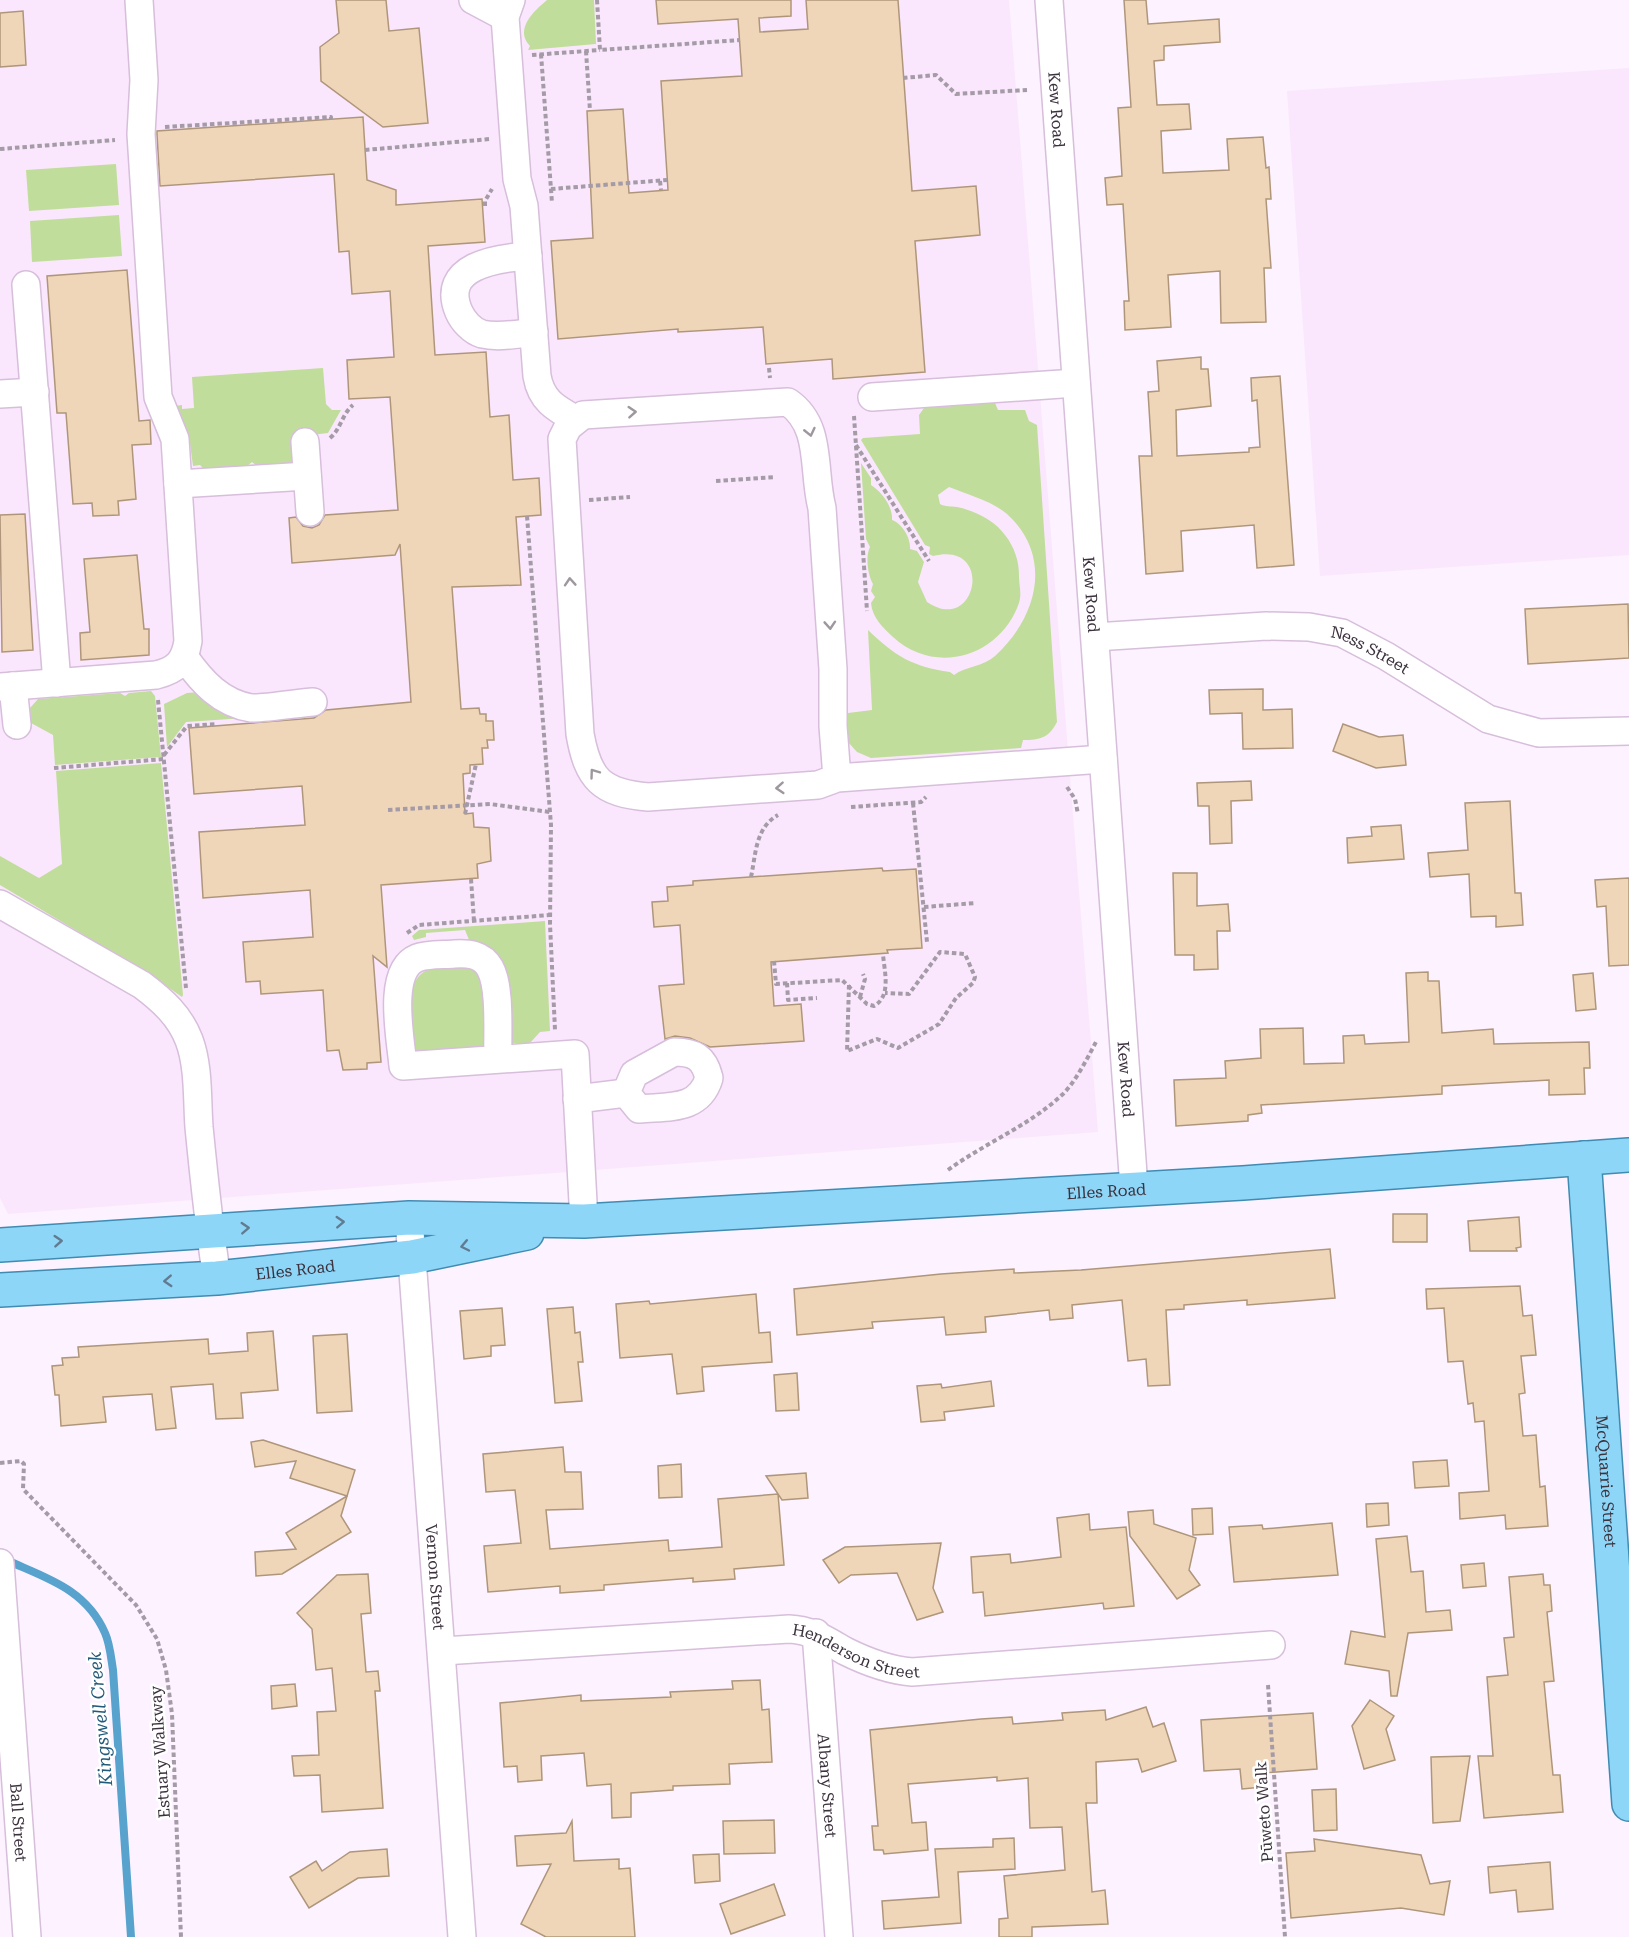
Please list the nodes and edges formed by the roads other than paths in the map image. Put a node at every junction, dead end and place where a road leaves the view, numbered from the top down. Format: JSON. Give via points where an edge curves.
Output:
{"nodes":[{"id":1,"x":139,"y":0,"type":"edge"},
{"id":2,"x":473,"y":0,"type":"edge"},
{"id":3,"x":1049,"y":0,"type":"edge"},
{"id":4,"x":508,"y":8,"type":"edge"},
{"id":5,"x":528,"y":255,"type":"junction"},
{"id":6,"x":26,"y":285,"type":"dead end"},
{"id":7,"x":534,"y":332,"type":"junction"},
{"id":8,"x":1076,"y":383,"type":"junction"},
{"id":9,"x":35,"y":392,"type":"junction"},
{"id":10,"x":0,"y":394,"type":"edge"},
{"id":11,"x":863,"y":405,"type":"road end"},
{"id":12,"x":575,"y":419,"type":"junction"},
{"id":13,"x":305,"y":442,"type":"road end"},
{"id":14,"x":307,"y":476,"type":"junction"},
{"id":15,"x":178,"y":484,"type":"junction"},
{"id":16,"x":310,"y":512,"type":"dead end"},
{"id":17,"x":1095,"y":637,"type":"junction"},
{"id":18,"x":185,"y":658,"type":"junction"},
{"id":19,"x":57,"y":683,"type":"junction"},
{"id":20,"x":7,"y":687,"type":"edge"},
{"id":21,"x":313,"y":702,"type":"dead end"},
{"id":22,"x":17,"y":724,"type":"dead end"},
{"id":23,"x":1629,"y":731,"type":"edge"},
{"id":24,"x":1103,"y":759,"type":"junction"},
{"id":25,"x":837,"y":778,"type":"junction"},
{"id":26,"x":0,"y":904,"type":"edge"},
{"id":27,"x":498,"y":1059,"type":"junction"},
{"id":28,"x":626,"y":1093,"type":"dead end"},
{"id":29,"x":577,"y":1099,"type":"junction"},
{"id":30,"x":1629,"y":1155,"type":"edge"},
{"id":31,"x":1584,"y":1158,"type":"junction"},
{"id":32,"x":1134,"y":1188,"type":"junction"},
{"id":33,"x":409,"y":1218,"type":"junction"},
{"id":34,"x":584,"y":1221,"type":"junction"},
{"id":35,"x":209,"y":1230,"type":"junction"},
{"id":36,"x":0,"y":1245,"type":"edge"},
{"id":37,"x":412,"y":1257,"type":"junction"},
{"id":38,"x":217,"y":1278,"type":"junction"},
{"id":39,"x":0,"y":1290,"type":"edge"},
{"id":40,"x":1,"y":1570,"type":"edge"},
{"id":41,"x":816,"y":1633,"type":"junction"},
{"id":42,"x":1271,"y":1646,"type":"dead end"},
{"id":43,"x":443,"y":1651,"type":"junction"},
{"id":44,"x":1629,"y":1804,"type":"edge"},
{"id":45,"x":9,"y":1821,"type":"edge"},
{"id":46,"x":27,"y":1937,"type":"edge"},
{"id":47,"x":462,"y":1937,"type":"edge"},
{"id":48,"x":839,"y":1937,"type":"edge"}],
"edges":[{"from":1,"to":15,"type":"street","via":[[144,80],[141,134],[158,397],[175,439]]},
{"from":2,"to":4,"type":"street"},
{"from":3,"to":8,"type":"street","name":"Kew Road"},
{"from":4,"to":5,"type":"street","via":[[517,178]]},
{"from":5,"to":7,"type":"street"},
{"from":5,"to":7,"type":"street","via":[[475,266],[458,284],[456,303],[464,321],[480,333],[499,336]]},
{"from":6,"to":9,"type":"street"},
{"from":7,"to":12,"type":"street","via":[[537,376],[543,396]]},
{"from":8,"to":11,"type":"street"},
{"from":8,"to":17,"type":"street","name":"Kew Road"},
{"from":9,"to":10,"type":"street"},
{"from":9,"to":19,"type":"street"},
{"from":12,"to":25,"type":"street","one_way":true,"via":[[583,415],[788,402],[801,411],[810,424],[822,508],[834,669]]},
{"from":25,"to":12,"type":"street","one_way":true,"via":[[818,785],[648,797],[625,795],[594,777],[580,734],[564,501],[562,439]]},
{"from":13,"to":14,"type":"street"},
{"from":14,"to":15,"type":"street"},
{"from":14,"to":16,"type":"street"},
{"from":15,"to":18,"type":"street","via":[[188,641]]},
{"from":17,"to":23,"type":"street","name":"Ness Street","via":[[1266,626],[1309,627],[1342,633],[1488,719],[1539,733]]},
{"from":17,"to":24,"type":"street","name":"Kew Road"},
{"from":18,"to":19,"type":"street","via":[[170,672],[156,675]]},
{"from":18,"to":21,"type":"street","via":[[203,683],[226,699],[253,708]]},
{"from":19,"to":20,"type":"street"},
{"from":20,"to":22,"type":"street"},
{"from":24,"to":25,"type":"street"},
{"from":24,"to":32,"type":"street","name":"Kew Road"},
{"from":26,"to":35,"type":"street","via":[[142,985],[178,1019],[190,1041],[194,1065]]},
{"from":27,"to":27,"type":"street","via":[[403,1066],[398,991],[408,964],[417,958],[466,953],[480,957],[494,980]]},
{"from":27,"to":29,"type":"street","via":[[575,1054]]},
{"from":28,"to":29,"type":"street"},
{"from":29,"to":34,"type":"street"},
{"from":30,"to":31,"type":"main road","name":"Elles Road"},
{"from":31,"to":32,"type":"main road","name":"Elles Road"},
{"from":31,"to":44,"type":"main road","name":"McQuarrie Street"},
{"from":32,"to":34,"type":"main road","name":"Elles Road"},
{"from":33,"to":34,"type":"main road","name":"Elles Road"},
{"from":35,"to":33,"type":"main road","name":"Elles Road","one_way":true},
{"from":33,"to":37,"type":"street","name":"Vernon Street"},
{"from":34,"to":37,"type":"main road","name":"Elles Road","one_way":true},
{"from":36,"to":35,"type":"main road","name":"Elles Road","one_way":true},
{"from":35,"to":38,"type":"street"},
{"from":37,"to":38,"type":"main road","name":"Elles Road"},
{"from":37,"to":43,"type":"street","name":"Vernon Street"},
{"from":38,"to":39,"type":"main road","name":"Elles Road","one_way":true},
{"from":40,"to":45,"type":"street","name":"Ball Street"},
{"from":41,"to":42,"type":"street","name":"Henderson Street","via":[[873,1664],[912,1672]]},
{"from":41,"to":43,"type":"street","name":"Henderson Street","via":[[754,1630]]},
{"from":41,"to":48,"type":"street","name":"Albany Street"},
{"from":43,"to":47,"type":"street","name":"Vernon Street"},
{"from":45,"to":46,"type":"street","name":"Ball Street"}]}
